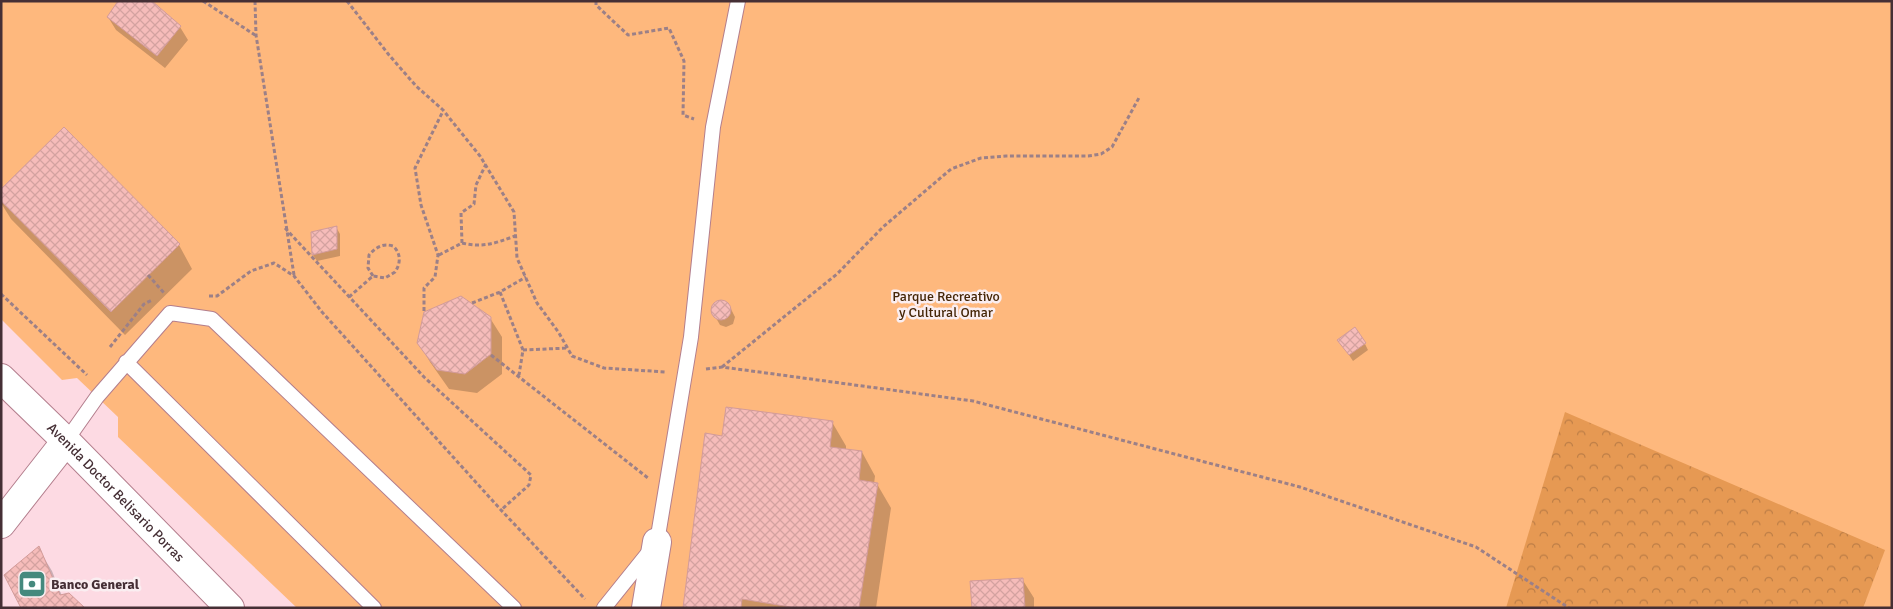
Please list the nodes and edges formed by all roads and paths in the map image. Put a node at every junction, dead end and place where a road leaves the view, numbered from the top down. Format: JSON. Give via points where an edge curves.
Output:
{"nodes":[{"id":1,"x":203,"y":1,"type":"edge"},
{"id":2,"x":255,"y":1,"type":"edge"},
{"id":3,"x":347,"y":1,"type":"edge"},
{"id":4,"x":596,"y":1,"type":"edge"},
{"id":5,"x":738,"y":1,"type":"edge"},
{"id":6,"x":256,"y":35,"type":"junction"},
{"id":7,"x":1140,"y":96,"type":"dead end"},
{"id":8,"x":443,"y":110,"type":"junction"},
{"id":9,"x":713,"y":127,"type":"junction"},
{"id":10,"x":486,"y":164,"type":"junction"},
{"id":11,"x":285,"y":228,"type":"junction"},
{"id":12,"x":515,"y":236,"type":"junction"},
{"id":13,"x":462,"y":243,"type":"junction"},
{"id":14,"x":438,"y":255,"type":"dead end"},
{"id":15,"x":148,"y":275,"type":"dead end"},
{"id":16,"x":294,"y":276,"type":"junction"},
{"id":17,"x":373,"y":276,"type":"junction"},
{"id":18,"x":526,"y":277,"type":"junction"},
{"id":19,"x":500,"y":292,"type":"junction"},
{"id":20,"x":164,"y":293,"type":"junction"},
{"id":21,"x":1,"y":294,"type":"edge"},
{"id":22,"x":173,"y":294,"type":"dead end"},
{"id":23,"x":208,"y":296,"type":"dead end"},
{"id":24,"x":349,"y":298,"type":"junction"},
{"id":25,"x":472,"y":303,"type":"dead end"},
{"id":26,"x":424,"y":311,"type":"dead end"},
{"id":27,"x":109,"y":347,"type":"dead end"},
{"id":28,"x":568,"y":348,"type":"junction"},
{"id":29,"x":523,"y":350,"type":"junction"},
{"id":30,"x":491,"y":355,"type":"dead end"},
{"id":31,"x":126,"y":362,"type":"junction"},
{"id":32,"x":92,"y":369,"type":"dead end"},
{"id":33,"x":518,"y":374,"type":"junction"},
{"id":34,"x":1,"y":378,"type":"edge"},
{"id":35,"x":666,"y":380,"type":"dead end"},
{"id":36,"x":66,"y":441,"type":"junction"},
{"id":37,"x":654,"y":484,"type":"dead end"},
{"id":38,"x":501,"y":510,"type":"junction"},
{"id":39,"x":1,"y":524,"type":"edge"},
{"id":40,"x":657,"y":542,"type":"junction"},
{"id":41,"x":593,"y":595,"type":"dead end"},
{"id":42,"x":230,"y":608,"type":"edge"},
{"id":43,"x":374,"y":608,"type":"edge"},
{"id":44,"x":514,"y":608,"type":"edge"},
{"id":45,"x":604,"y":608,"type":"edge"},
{"id":46,"x":646,"y":608,"type":"edge"},
{"id":47,"x":1569,"y":608,"type":"edge"}],
"edges":[{"from":1,"to":6,"type":"path"},
{"from":2,"to":6,"type":"path"},
{"from":3,"to":8,"type":"path","via":[[416,86]]},
{"from":4,"to":9,"type":"path","via":[[596,6],[628,35],[669,28],[684,61],[682,115]]},
{"from":5,"to":9,"type":"lane"},
{"from":6,"to":11,"type":"path"},
{"from":7,"to":47,"type":"path","via":[[1112,147],[1101,154],[980,158],[951,169],[883,227],[837,274],[722,367],[973,401],[1300,487],[1476,547]]},
{"from":8,"to":10,"type":"path"},
{"from":8,"to":26,"type":"path","via":[[415,168],[421,205],[438,255],[435,277],[424,288]]},
{"from":9,"to":40,"type":"lane","via":[[691,337]]},
{"from":10,"to":12,"type":"path","via":[[514,212]]},
{"from":10,"to":13,"type":"path","via":[[476,185],[474,204],[460,213]]},
{"from":11,"to":16,"type":"path"},
{"from":11,"to":24,"type":"path"},
{"from":12,"to":13,"type":"path","via":[[491,244],[474,246]]},
{"from":12,"to":18,"type":"path","via":[[517,258]]},
{"from":13,"to":14,"type":"path"},
{"from":15,"to":20,"type":"path"},
{"from":16,"to":23,"type":"path","via":[[274,263],[251,272],[217,296]]},
{"from":16,"to":38,"type":"path","via":[[322,312]]},
{"from":17,"to":17,"type":"path","via":[[385,278],[395,272],[400,259],[393,246],[385,244],[369,255],[367,265]]},
{"from":17,"to":24,"type":"path"},
{"from":18,"to":19,"type":"path"},
{"from":18,"to":28,"type":"path","via":[[537,303]]},
{"from":19,"to":25,"type":"path"},
{"from":19,"to":29,"type":"path"},
{"from":20,"to":22,"type":"path"},
{"from":20,"to":27,"type":"path","via":[[144,304]]},
{"from":21,"to":32,"type":"path","via":[[86,376]]},
{"from":24,"to":38,"type":"path","via":[[424,377],[531,475],[529,485]]},
{"from":28,"to":29,"type":"path"},
{"from":28,"to":35,"type":"path","via":[[572,356],[604,368],[666,371]]},
{"from":29,"to":33,"type":"path"},
{"from":30,"to":33,"type":"path"},
{"from":31,"to":36,"type":"lane"},
{"from":31,"to":43,"type":"lane"},
{"from":31,"to":44,"type":"lane","via":[[170,313],[212,319]]},
{"from":33,"to":37,"type":"path"},
{"from":34,"to":36,"type":"street","name":"Avenida Doctor Belisario Porras"},
{"from":36,"to":39,"type":"street"},
{"from":36,"to":42,"type":"street","name":"Avenida Doctor Belisario Porras"},
{"from":38,"to":41,"type":"path","via":[[586,600]]},
{"from":40,"to":45,"type":"lane"},
{"from":40,"to":46,"type":"street"}]}
